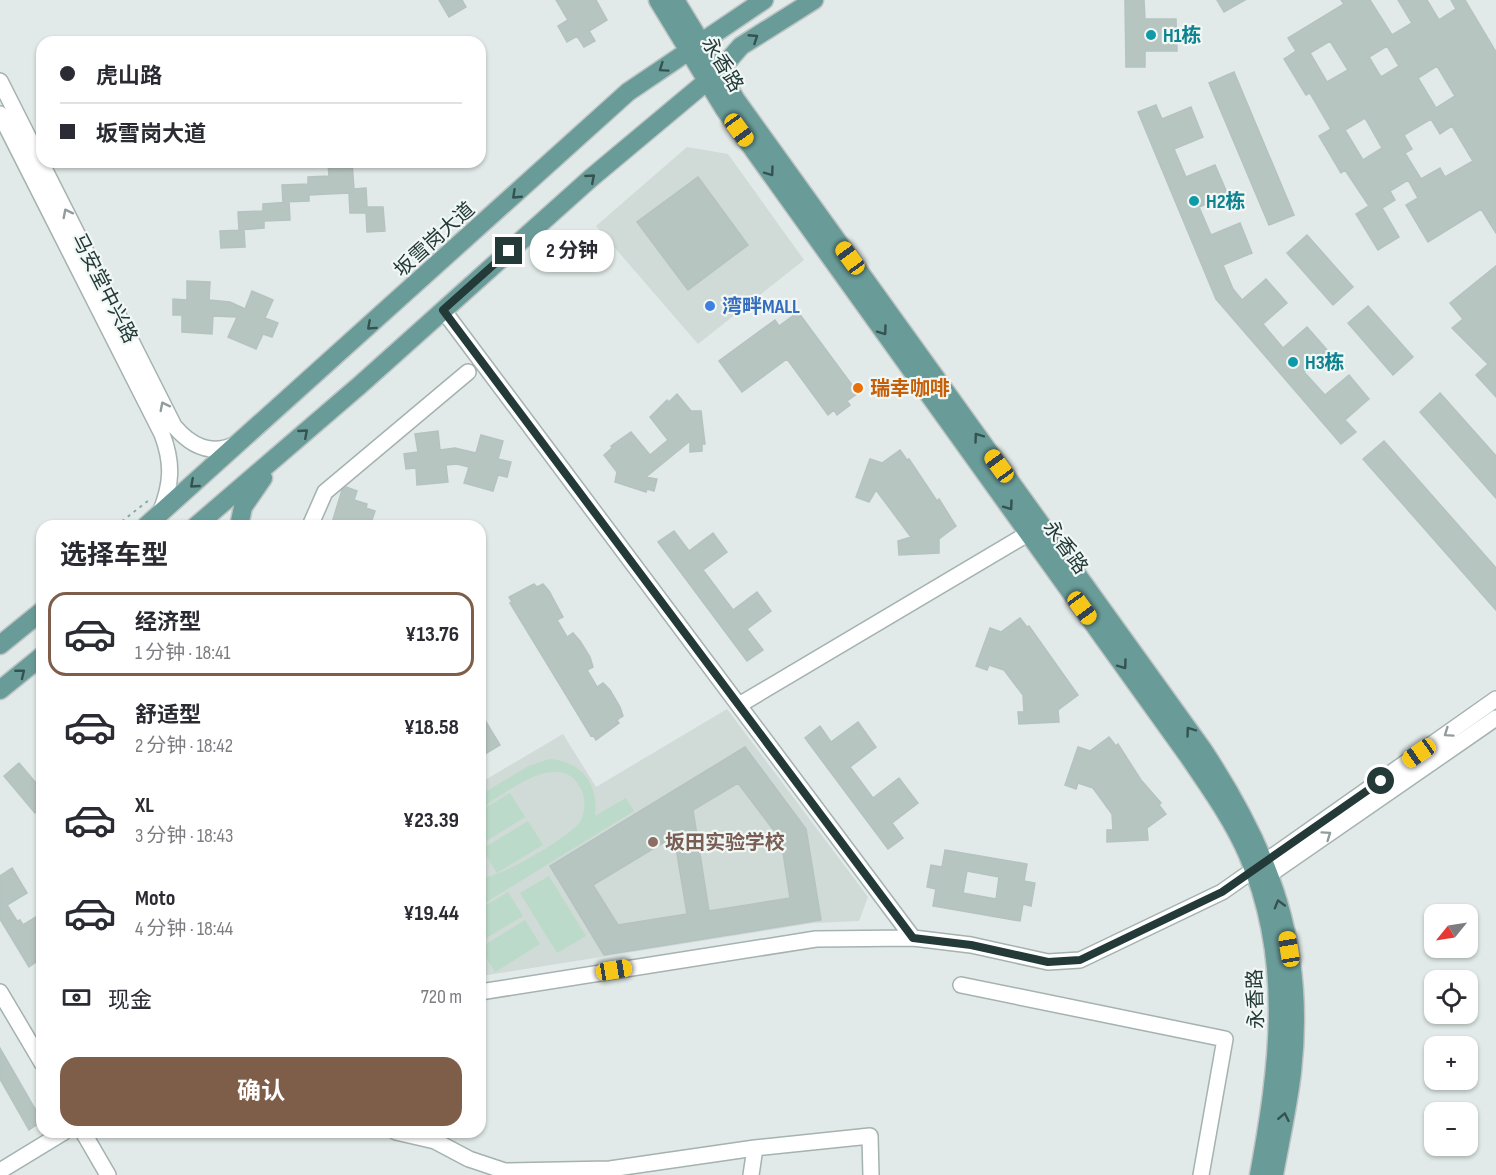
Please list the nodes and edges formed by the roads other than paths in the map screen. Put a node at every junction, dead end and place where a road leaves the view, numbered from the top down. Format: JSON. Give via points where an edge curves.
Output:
{"nodes":[{"id":1,"x":658,"y":0,"type":"edge"},
{"id":2,"x":675,"y":0,"type":"edge"},
{"id":3,"x":764,"y":0,"type":"edge"},
{"id":4,"x":814,"y":0,"type":"edge"},
{"id":5,"x":695,"y":46,"type":"junction"},
{"id":6,"x":713,"y":76,"type":"junction"},
{"id":7,"x":0,"y":81,"type":"edge"},
{"id":8,"x":0,"y":114,"type":"edge"},
{"id":9,"x":36,"y":152,"type":"edge"},
{"id":10,"x":44,"y":168,"type":"edge"},
{"id":11,"x":443,"y":310,"type":"junction"},
{"id":12,"x":468,"y":372,"type":"dead end"},
{"id":13,"x":242,"y":442,"type":"junction"},
{"id":14,"x":278,"y":456,"type":"junction"},
{"id":15,"x":151,"y":514,"type":"edge"},
{"id":16,"x":203,"y":520,"type":"edge"},
{"id":17,"x":240,"y":520,"type":"edge"},
{"id":18,"x":313,"y":520,"type":"edge"},
{"id":19,"x":1029,"y":534,"type":"junction"},
{"id":20,"x":36,"y":616,"type":"edge"},
{"id":21,"x":0,"y":645,"type":"edge"},
{"id":22,"x":36,"y":661,"type":"edge"},
{"id":23,"x":0,"y":690,"type":"edge"},
{"id":24,"x":1496,"y":699,"type":"edge"},
{"id":25,"x":739,"y":705,"type":"junction"},
{"id":26,"x":1496,"y":718,"type":"edge"},
{"id":27,"x":1262,"y":872,"type":"junction"},
{"id":28,"x":913,"y":938,"type":"junction"},
{"id":29,"x":961,"y":985,"type":"dead end"},
{"id":30,"x":486,"y":991,"type":"edge"},
{"id":31,"x":0,"y":992,"type":"edge"},
{"id":32,"x":36,"y":1053,"type":"edge"},
{"id":33,"x":54,"y":1138,"type":"edge"},
{"id":34,"x":86,"y":1138,"type":"edge"},
{"id":35,"x":422,"y":1138,"type":"edge"},
{"id":36,"x":755,"y":1148,"type":"junction"},
{"id":37,"x":0,"y":1171,"type":"edge"},
{"id":38,"x":610,"y":1172,"type":"edge"},
{"id":39,"x":108,"y":1175,"type":"edge"},
{"id":40,"x":751,"y":1175,"type":"edge"},
{"id":41,"x":871,"y":1175,"type":"edge"},
{"id":42,"x":1201,"y":1175,"type":"edge"},
{"id":43,"x":1259,"y":1175,"type":"edge"},
{"id":44,"x":1274,"y":1175,"type":"edge"}],
"edges":[{"from":1,"to":5,"type":"main road","name":"永香路"},
{"from":2,"to":5,"type":"main road","name":"永香路"},
{"from":3,"to":5,"type":"main road","name":"坂雪岗大道"},
{"from":6,"to":4,"type":"main road","one_way":true,"via":[[741,46]]},
{"from":5,"to":6,"type":"main road","name":"永香路"},
{"from":5,"to":13,"type":"main road","name":"坂雪岗大道","one_way":true,"via":[[628,92]]},
{"from":11,"to":6,"type":"main road","one_way":true},
{"from":6,"to":19,"type":"main road","name":"永香路","one_way":true,"via":[[732,120]]},
{"from":27,"to":6,"type":"main road","name":"永香路","one_way":true,"via":[[1236,802],[1203,750],[749,117]]},
{"from":9,"to":7,"type":"street","name":"马安堂中兴路","one_way":true},
{"from":8,"to":15,"type":"street","name":"马安堂中兴路","via":[[162,434],[169,454],[169,492]]},
{"from":13,"to":10,"type":"street","name":"马安堂中兴路","one_way":true,"via":[[227,449],[206,449],[184,439],[174,426]]},
{"from":14,"to":11,"type":"main road","one_way":true},
{"from":11,"to":25,"type":"street"},
{"from":12,"to":18,"type":"street","via":[[325,492]]},
{"from":13,"to":15,"type":"main road","name":"坂雪岗大道","one_way":true},
{"from":14,"to":16,"type":"main road"},
{"from":14,"to":17,"type":"main road","via":[[243,507]]},
{"from":19,"to":25,"type":"street"},
{"from":19,"to":27,"type":"main road","name":"永香路","one_way":true,"via":[[1207,784]]},
{"from":20,"to":21,"type":"main road"},
{"from":23,"to":22,"type":"main road","one_way":true},
{"from":24,"to":27,"type":"street","one_way":true},
{"from":25,"to":28,"type":"street"},
{"from":27,"to":26,"type":"street","one_way":true},
{"from":27,"to":28,"type":"street","via":[[1095,955],[1064,963]]},
{"from":27,"to":43,"type":"main road","name":"永香路","via":[[1280,1003],[1277,1071]]},
{"from":44,"to":27,"type":"main road","name":"永香路","one_way":true,"via":[[1292,1072],[1295,1018],[1287,936]]},
{"from":28,"to":30,"type":"street","via":[[816,939]]},
{"from":29,"to":42,"type":"street","via":[[1225,1039]]},
{"from":31,"to":32,"type":"street"},
{"from":33,"to":37,"type":"street"},
{"from":34,"to":39,"type":"street"},
{"from":35,"to":38,"type":"street","via":[[505,1171]]},
{"from":36,"to":38,"type":"street"},
{"from":36,"to":40,"type":"street"},
{"from":36,"to":41,"type":"street","via":[[870,1136]]}]}
